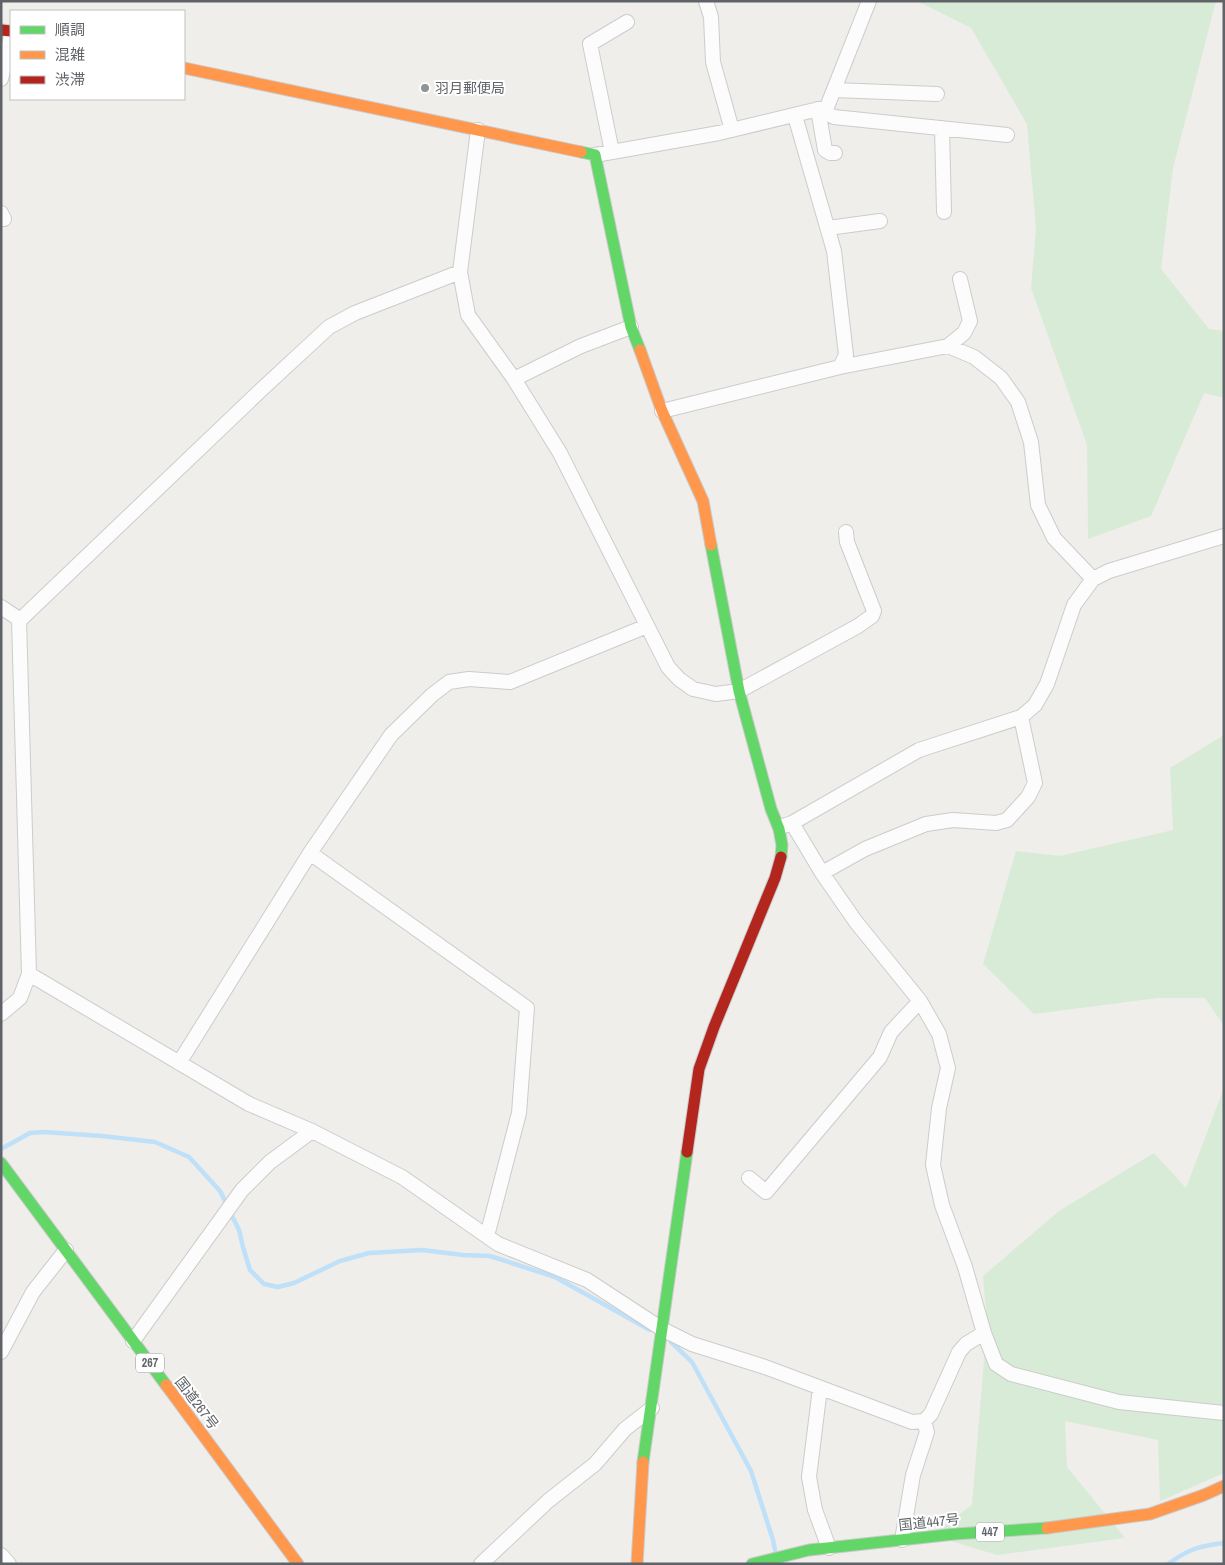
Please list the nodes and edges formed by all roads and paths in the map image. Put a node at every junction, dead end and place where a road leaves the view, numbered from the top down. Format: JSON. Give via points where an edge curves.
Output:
{"nodes":[{"id":1,"x":706,"y":1,"type":"edge"},
{"id":2,"x":869,"y":1,"type":"edge"},
{"id":3,"x":627,"y":22,"type":"dead end"},
{"id":4,"x":10,"y":40,"type":"edge"},
{"id":5,"x":185,"y":68,"type":"edge"},
{"id":6,"x":1,"y":79,"type":"edge"},
{"id":7,"x":834,"y":90,"type":"junction"},
{"id":8,"x":937,"y":94,"type":"dead end"},
{"id":9,"x":818,"y":109,"type":"junction"},
{"id":10,"x":794,"y":116,"type":"junction"},
{"id":11,"x":942,"y":128,"type":"junction"},
{"id":12,"x":478,"y":130,"type":"junction"},
{"id":13,"x":732,"y":130,"type":"junction"},
{"id":14,"x":1008,"y":135,"type":"dead end"},
{"id":15,"x":612,"y":152,"type":"junction"},
{"id":16,"x":835,"y":153,"type":"dead end"},
{"id":17,"x":595,"y":155,"type":"junction"},
{"id":18,"x":944,"y":212,"type":"dead end"},
{"id":19,"x":880,"y":221,"type":"dead end"},
{"id":20,"x":828,"y":228,"type":"junction"},
{"id":21,"x":460,"y":272,"type":"junction"},
{"id":22,"x":960,"y":279,"type":"dead end"},
{"id":23,"x":631,"y":327,"type":"junction"},
{"id":24,"x":948,"y":346,"type":"junction"},
{"id":25,"x":840,"y":367,"type":"junction"},
{"id":26,"x":514,"y":379,"type":"junction"},
{"id":27,"x":662,"y":411,"type":"junction"},
{"id":28,"x":846,"y":532,"type":"dead end"},
{"id":29,"x":1224,"y":536,"type":"edge"},
{"id":30,"x":1093,"y":579,"type":"junction"},
{"id":31,"x":1,"y":608,"type":"edge"},
{"id":32,"x":19,"y":621,"type":"junction"},
{"id":33,"x":647,"y":626,"type":"junction"},
{"id":34,"x":739,"y":691,"type":"junction"},
{"id":35,"x":1021,"y":717,"type":"junction"},
{"id":36,"x":786,"y":825,"type":"junction"},
{"id":37,"x":310,"y":853,"type":"junction"},
{"id":38,"x":822,"y":872,"type":"junction"},
{"id":39,"x":29,"y":974,"type":"junction"},
{"id":40,"x":920,"y":1001,"type":"junction"},
{"id":41,"x":1,"y":1014,"type":"edge"},
{"id":42,"x":179,"y":1063,"type":"junction"},
{"id":43,"x":312,"y":1131,"type":"junction"},
{"id":44,"x":1,"y":1163,"type":"edge"},
{"id":45,"x":749,"y":1178,"type":"dead end"},
{"id":46,"x":487,"y":1236,"type":"junction"},
{"id":47,"x":66,"y":1250,"type":"junction"},
{"id":48,"x":662,"y":1329,"type":"junction"},
{"id":49,"x":984,"y":1333,"type":"junction"},
{"id":50,"x":133,"y":1342,"type":"junction"},
{"id":51,"x":1,"y":1352,"type":"edge"},
{"id":52,"x":820,"y":1388,"type":"junction"},
{"id":53,"x":652,"y":1408,"type":"junction"},
{"id":54,"x":1224,"y":1413,"type":"edge"},
{"id":55,"x":924,"y":1421,"type":"junction"},
{"id":56,"x":1224,"y":1486,"type":"edge"},
{"id":57,"x":902,"y":1540,"type":"junction"},
{"id":58,"x":829,"y":1548,"type":"junction"},
{"id":59,"x":1,"y":1555,"type":"edge"},
{"id":60,"x":9,"y":1564,"type":"edge"},
{"id":61,"x":298,"y":1564,"type":"edge"},
{"id":62,"x":481,"y":1564,"type":"edge"},
{"id":63,"x":637,"y":1564,"type":"edge"},
{"id":64,"x":752,"y":1564,"type":"edge"}],
"edges":[{"from":1,"to":13,"type":"street","via":[[712,62]]},
{"from":2,"to":7,"type":"street"},
{"from":3,"to":15,"type":"street","via":[[590,44]]},
{"from":4,"to":6,"type":"street"},
{"from":5,"to":12,"type":"main road"},
{"from":7,"to":8,"type":"street"},
{"from":7,"to":9,"type":"street","via":[[827,107]]},
{"from":9,"to":10,"type":"street"},
{"from":9,"to":11,"type":"street","via":[[834,117]]},
{"from":9,"to":16,"type":"street","via":[[825,150]]},
{"from":10,"to":13,"type":"street"},
{"from":10,"to":20,"type":"street"},
{"from":11,"to":14,"type":"street"},
{"from":11,"to":18,"type":"street"},
{"from":12,"to":17,"type":"main road"},
{"from":12,"to":21,"type":"street"},
{"from":13,"to":15,"type":"street"},
{"from":15,"to":17,"type":"street"},
{"from":17,"to":23,"type":"main road"},
{"from":19,"to":20,"type":"street"},
{"from":20,"to":25,"type":"street","via":[[834,251],[846,356]]},
{"from":21,"to":26,"type":"street","via":[[468,315]]},
{"from":21,"to":32,"type":"street","via":[[355,313],[329,327]]},
{"from":22,"to":24,"type":"street","via":[[970,321],[964,333]]},
{"from":23,"to":26,"type":"street","via":[[581,346]]},
{"from":23,"to":27,"type":"main road"},
{"from":24,"to":25,"type":"street"},
{"from":24,"to":30,"type":"street","via":[[974,356],[1001,378],[1018,402],[1031,442],[1038,505],[1054,538]]},
{"from":25,"to":27,"type":"street"},
{"from":26,"to":33,"type":"street","via":[[560,453]]},
{"from":27,"to":34,"type":"main road","via":[[703,501]]},
{"from":28,"to":34,"type":"street","via":[[874,611],[872,616]]},
{"from":29,"to":30,"type":"street","via":[[1108,571]]},
{"from":30,"to":35,"type":"street","via":[[1074,605],[1047,684],[1036,704]]},
{"from":31,"to":32,"type":"street"},
{"from":32,"to":39,"type":"street"},
{"from":33,"to":34,"type":"street","via":[[668,667],[693,689],[716,694]]},
{"from":33,"to":37,"type":"street","via":[[510,682],[469,679],[450,682],[391,735]]},
{"from":34,"to":36,"type":"main road","via":[[772,809]]},
{"from":35,"to":36,"type":"street","via":[[919,750]]},
{"from":35,"to":38,"type":"street","via":[[1035,783],[1028,797],[1007,820],[996,824],[953,820],[926,824],[865,849]]},
{"from":36,"to":38,"type":"street"},
{"from":36,"to":48,"type":"main road","via":[[775,876],[699,1069]]},
{"from":37,"to":42,"type":"street"},
{"from":37,"to":46,"type":"street","via":[[526,1008],[519,1113]]},
{"from":38,"to":40,"type":"street","via":[[856,922]]},
{"from":39,"to":41,"type":"street","via":[[20,998]]},
{"from":39,"to":42,"type":"street"},
{"from":40,"to":45,"type":"street","via":[[890,1032],[880,1057],[766,1192]]},
{"from":40,"to":49,"type":"street","via":[[939,1034],[948,1068],[939,1108],[933,1165],[942,1205],[965,1267]]},
{"from":42,"to":43,"type":"street","via":[[249,1104]]},
{"from":43,"to":46,"type":"street","via":[[402,1177]]},
{"from":43,"to":50,"type":"street","via":[[270,1162],[242,1190]]},
{"from":44,"to":47,"type":"main road","name":"国道267号","number":"267"},
{"from":46,"to":48,"type":"street","via":[[498,1244],[587,1280]]},
{"from":47,"to":50,"type":"main road","name":"国道267号","number":"267"},
{"from":47,"to":51,"type":"street","via":[[33,1292]]},
{"from":48,"to":52,"type":"street","via":[[692,1344]]},
{"from":48,"to":53,"type":"main road"},
{"from":49,"to":54,"type":"street","via":[[996,1364],[1011,1374],[1119,1402]]},
{"from":49,"to":55,"type":"street","via":[[959,1352],[931,1414]]},
{"from":50,"to":61,"type":"main road","name":"国道267号","number":"267"},
{"from":52,"to":55,"type":"street","via":[[912,1422]]},
{"from":52,"to":58,"type":"street","via":[[809,1477]]},
{"from":53,"to":62,"type":"street","via":[[625,1429],[595,1464],[548,1501]]},
{"from":53,"to":63,"type":"main road","via":[[644,1454]]},
{"from":55,"to":57,"type":"street","via":[[927,1432],[913,1475]]},
{"from":56,"to":57,"type":"main road","name":"国道447号","number":"447","via":[[1150,1514],[1042,1529]]},
{"from":57,"to":58,"type":"main road","name":"国道447号","number":"447"},
{"from":58,"to":64,"type":"main road","name":"国道447号","number":"447"},
{"from":59,"to":60,"type":"street"}]}
